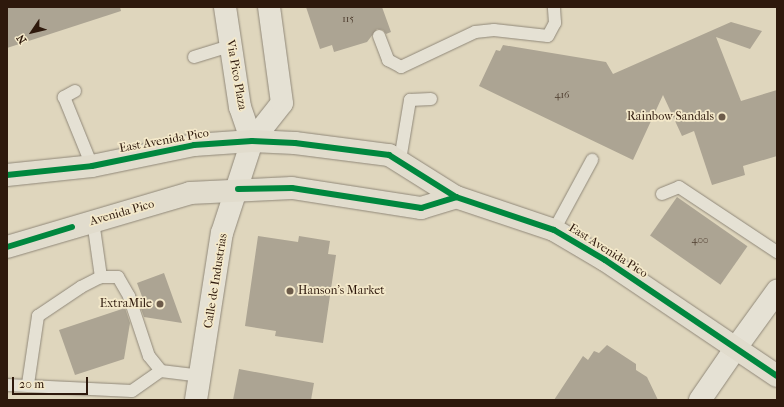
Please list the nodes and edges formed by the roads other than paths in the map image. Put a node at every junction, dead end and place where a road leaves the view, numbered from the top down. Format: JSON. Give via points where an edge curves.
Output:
{"nodes":[{"id":1,"x":225,"y":7,"type":"edge"},
{"id":2,"x":269,"y":7,"type":"edge"},
{"id":3,"x":554,"y":7,"type":"edge"},
{"id":4,"x":379,"y":36,"type":"dead end"},
{"id":5,"x":231,"y":46,"type":"junction"},
{"id":6,"x":194,"y":57,"type":"dead end"},
{"id":7,"x":74,"y":91,"type":"dead end"},
{"id":8,"x":431,"y":98,"type":"dead end"},
{"id":9,"x":252,"y":141,"type":"junction"},
{"id":10,"x":400,"y":160,"type":"junction"},
{"id":11,"x":592,"y":160,"type":"dead end"},
{"id":12,"x":92,"y":166,"type":"junction"},
{"id":13,"x":7,"y":176,"type":"edge"},
{"id":14,"x":238,"y":189,"type":"junction"},
{"id":15,"x":662,"y":194,"type":"dead end"},
{"id":16,"x":456,"y":196,"type":"junction"},
{"id":17,"x":93,"y":221,"type":"junction"},
{"id":18,"x":554,"y":230,"type":"junction"},
{"id":19,"x":7,"y":247,"type":"edge"},
{"id":20,"x":777,"y":252,"type":"edge"},
{"id":21,"x":101,"y":277,"type":"junction"},
{"id":22,"x":777,"y":291,"type":"edge"},
{"id":23,"x":735,"y":349,"type":"junction"},
{"id":24,"x":161,"y":371,"type":"junction"},
{"id":25,"x":200,"y":376,"type":"junction"},
{"id":26,"x":777,"y":376,"type":"edge"},
{"id":27,"x":28,"y":384,"type":"junction"},
{"id":28,"x":7,"y":385,"type":"edge"},
{"id":29,"x":196,"y":400,"type":"edge"},
{"id":30,"x":700,"y":400,"type":"edge"}],
"edges":[{"from":1,"to":5,"type":"street","name":"Via Pico Plaza"},
{"from":2,"to":9,"type":"street","via":[[282,103]]},
{"from":3,"to":4,"type":"lane","via":[[556,23],[548,36],[494,30],[474,32],[401,67],[388,60]]},
{"from":5,"to":6,"type":"lane"},
{"from":5,"to":9,"type":"street","name":"Via Pico Plaza","via":[[240,107]]},
{"from":7,"to":12,"type":"lane","via":[[64,97]]},
{"from":8,"to":10,"type":"lane","via":[[410,100]]},
{"from":9,"to":10,"type":"main road","name":"East Avenida Pico","via":[[296,142],[389,155]]},
{"from":9,"to":12,"type":"main road","name":"East Avenida Pico","via":[[194,145]]},
{"from":9,"to":14,"type":"street","name":"Calle de Industrias"},
{"from":10,"to":16,"type":"main road","name":"East Avenida Pico"},
{"from":11,"to":18,"type":"lane"},
{"from":12,"to":13,"type":"main road","name":"East Avenida Pico"},
{"from":14,"to":16,"type":"main road","via":[[292,188],[421,208]]},
{"from":14,"to":17,"type":"main road","name":"Avenida Pico","via":[[190,193]]},
{"from":14,"to":25,"type":"street","name":"Calle de Industrias","via":[[222,233]]},
{"from":15,"to":20,"type":"lane","via":[[679,187]]},
{"from":16,"to":18,"type":"main road","name":"East Avenida Pico"},
{"from":17,"to":19,"type":"main road","name":"Avenida Pico"},
{"from":17,"to":21,"type":"lane"},
{"from":18,"to":23,"type":"main road","name":"East Avenida Pico","via":[[605,260]]},
{"from":21,"to":24,"type":"lane","via":[[118,277],[129,296],[149,356]]},
{"from":21,"to":27,"type":"lane","via":[[81,287],[38,316]]},
{"from":22,"to":23,"type":"street"},
{"from":23,"to":26,"type":"main road"},
{"from":23,"to":30,"type":"street"},
{"from":24,"to":25,"type":"lane"},
{"from":24,"to":27,"type":"lane","via":[[132,391]]},
{"from":25,"to":29,"type":"street","name":"Calle de Industrias"},
{"from":27,"to":28,"type":"lane"}]}
